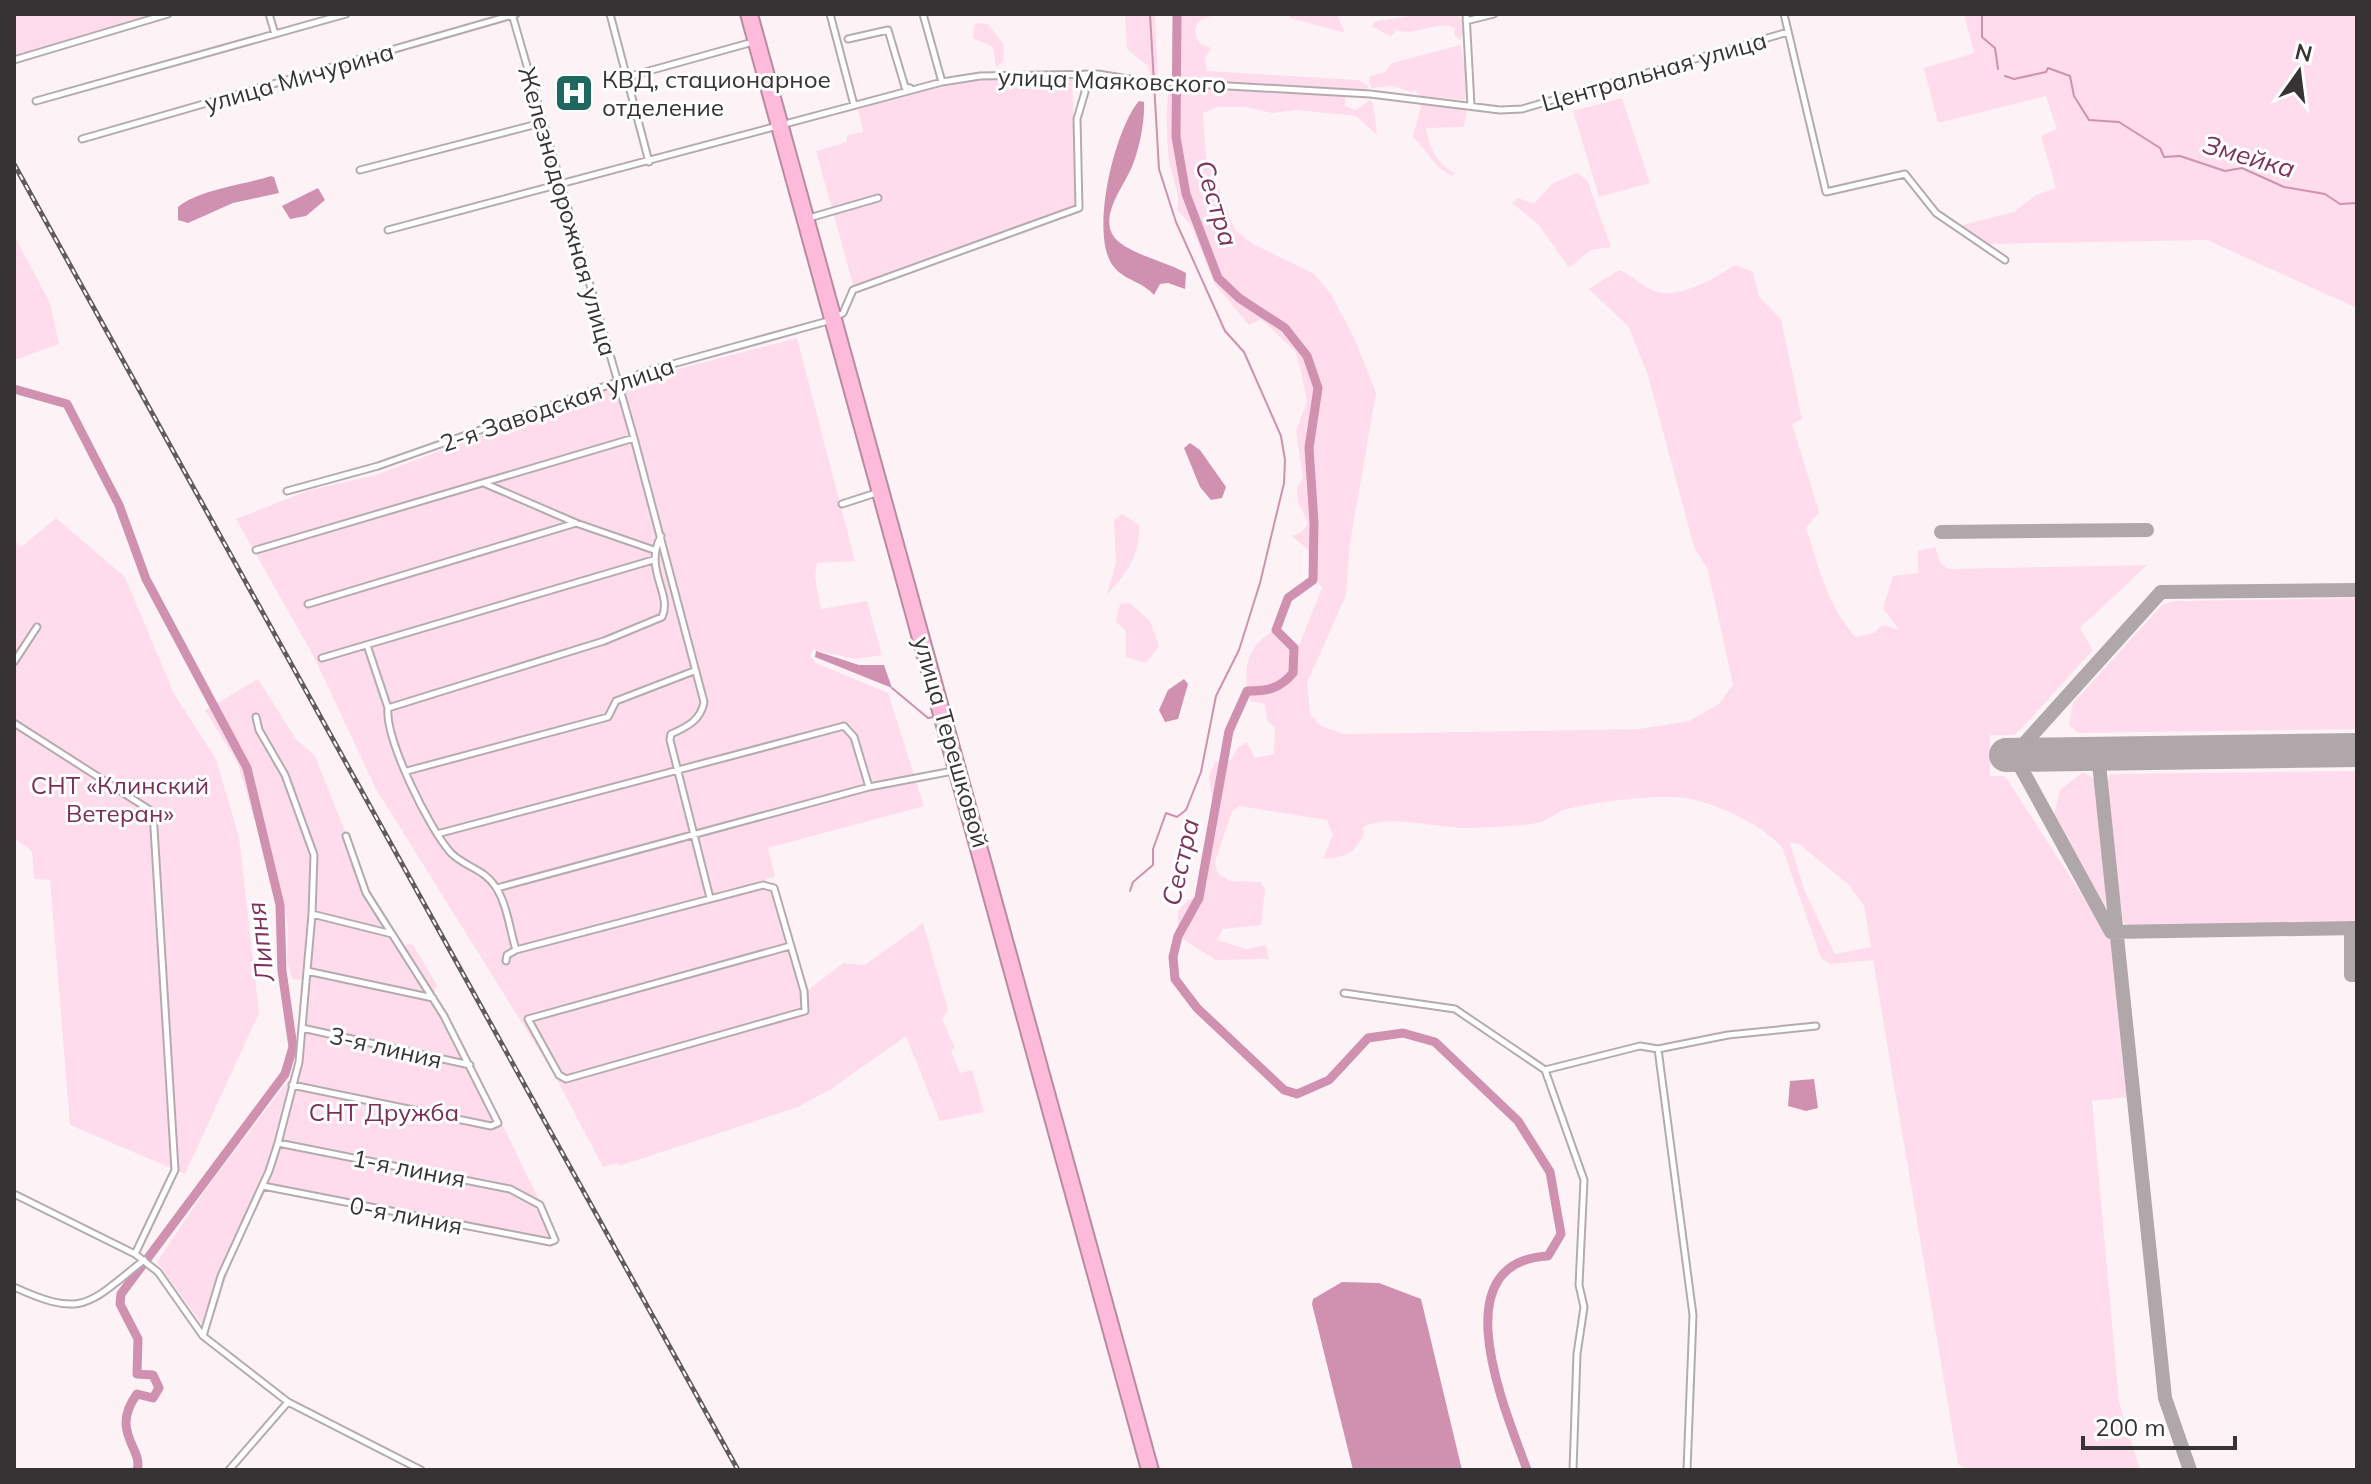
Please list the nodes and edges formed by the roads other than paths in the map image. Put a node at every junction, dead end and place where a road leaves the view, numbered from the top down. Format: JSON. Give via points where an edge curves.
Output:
{"nodes":[{"id":1,"x":168,"y":14,"type":"edge"},
{"id":2,"x":269,"y":14,"type":"edge"},
{"id":3,"x":346,"y":14,"type":"edge"},
{"id":4,"x":513,"y":14,"type":"edge"},
{"id":5,"x":610,"y":14,"type":"edge"},
{"id":6,"x":745,"y":14,"type":"edge"},
{"id":7,"x":753,"y":14,"type":"edge"},
{"id":8,"x":830,"y":14,"type":"edge"},
{"id":9,"x":923,"y":14,"type":"edge"},
{"id":10,"x":1494,"y":14,"type":"edge"},
{"id":11,"x":1784,"y":14,"type":"edge"},
{"id":12,"x":1466,"y":17,"type":"edge"},
{"id":13,"x":1788,"y":32,"type":"junction"},
{"id":14,"x":275,"y":34,"type":"junction"},
{"id":15,"x":848,"y":39,"type":"dead end"},
{"id":16,"x":753,"y":42,"type":"junction"},
{"id":17,"x":14,"y":60,"type":"edge"},
{"id":18,"x":1085,"y":74,"type":"junction"},
{"id":19,"x":627,"y":77,"type":"junction"},
{"id":20,"x":942,"y":82,"type":"junction"},
{"id":21,"x":934,"y":84,"type":"junction"},
{"id":22,"x":36,"y":101,"type":"dead end"},
{"id":23,"x":854,"y":105,"type":"junction"},
{"id":24,"x":1471,"y":105,"type":"junction"},
{"id":25,"x":541,"y":123,"type":"junction"},
{"id":26,"x":780,"y":126,"type":"junction"},
{"id":27,"x":82,"y":139,"type":"dead end"},
{"id":28,"x":649,"y":162,"type":"junction"},
{"id":29,"x":360,"y":170,"type":"dead end"},
{"id":30,"x":558,"y":183,"type":"junction"},
{"id":31,"x":878,"y":198,"type":"dead end"},
{"id":32,"x":809,"y":218,"type":"junction"},
{"id":33,"x":388,"y":230,"type":"dead end"},
{"id":34,"x":2005,"y":260,"type":"dead end"},
{"id":35,"x":832,"y":320,"type":"junction"},
{"id":36,"x":618,"y":381,"type":"junction"},
{"id":37,"x":634,"y":438,"type":"junction"},
{"id":38,"x":485,"y":484,"type":"junction"},
{"id":39,"x":287,"y":491,"type":"dead end"},
{"id":40,"x":876,"y":493,"type":"junction"},
{"id":41,"x":842,"y":504,"type":"dead end"},
{"id":42,"x":576,"y":523,"type":"junction"},
{"id":43,"x":661,"y":536,"type":"junction"},
{"id":44,"x":256,"y":550,"type":"dead end"},
{"id":45,"x":654,"y":550,"type":"junction"},
{"id":46,"x":653,"y":560,"type":"junction"},
{"id":47,"x":308,"y":604,"type":"dead end"},
{"id":48,"x":37,"y":627,"type":"dead end"},
{"id":49,"x":367,"y":645,"type":"junction"},
{"id":50,"x":15,"y":658,"type":"edge"},
{"id":51,"x":322,"y":658,"type":"dead end"},
{"id":52,"x":694,"y":671,"type":"junction"},
{"id":53,"x":388,"y":708,"type":"junction"},
{"id":54,"x":256,"y":717,"type":"dead end"},
{"id":55,"x":14,"y":723,"type":"edge"},
{"id":56,"x":679,"y":768,"type":"junction"},
{"id":57,"x":407,"y":771,"type":"junction"},
{"id":58,"x":954,"y":771,"type":"junction"},
{"id":59,"x":869,"y":787,"type":"junction"},
{"id":60,"x":437,"y":834,"type":"junction"},
{"id":61,"x":693,"y":834,"type":"junction"},
{"id":62,"x":346,"y":836,"type":"dead end"},
{"id":63,"x":497,"y":888,"type":"junction"},
{"id":64,"x":710,"y":898,"type":"junction"},
{"id":65,"x":312,"y":914,"type":"junction"},
{"id":66,"x":392,"y":934,"type":"junction"},
{"id":67,"x":790,"y":946,"type":"junction"},
{"id":68,"x":516,"y":950,"type":"junction"},
{"id":69,"x":506,"y":961,"type":"dead end"},
{"id":70,"x":307,"y":971,"type":"junction"},
{"id":71,"x":1344,"y":993,"type":"dead end"},
{"id":72,"x":433,"y":998,"type":"junction"},
{"id":73,"x":1816,"y":1026,"type":"dead end"},
{"id":74,"x":302,"y":1028,"type":"junction"},
{"id":75,"x":1658,"y":1049,"type":"junction"},
{"id":76,"x":470,"y":1065,"type":"junction"},
{"id":77,"x":1545,"y":1070,"type":"junction"},
{"id":78,"x":292,"y":1085,"type":"junction"},
{"id":79,"x":278,"y":1143,"type":"junction"},
{"id":80,"x":263,"y":1186,"type":"junction"},
{"id":81,"x":14,"y":1194,"type":"edge"},
{"id":82,"x":550,"y":1242,"type":"joint"},
{"id":83,"x":135,"y":1254,"type":"junction"},
{"id":84,"x":144,"y":1260,"type":"junction"},
{"id":85,"x":14,"y":1287,"type":"edge"},
{"id":86,"x":203,"y":1336,"type":"junction"},
{"id":87,"x":288,"y":1402,"type":"junction"},
{"id":88,"x":229,"y":1470,"type":"edge"},
{"id":89,"x":421,"y":1470,"type":"edge"},
{"id":90,"x":1146,"y":1470,"type":"edge"},
{"id":91,"x":1154,"y":1470,"type":"edge"},
{"id":92,"x":1573,"y":1470,"type":"edge"},
{"id":93,"x":1687,"y":1470,"type":"edge"}],
"edges":[{"from":1,"to":17,"type":"street"},
{"from":2,"to":14,"type":"street"},
{"from":3,"to":14,"type":"street"},
{"from":4,"to":25,"type":"street","name":"Железнодорожная улица"},
{"from":4,"to":27,"type":"street","name":"улица Мичурина"},
{"from":5,"to":19,"type":"street"},
{"from":6,"to":16,"type":"highway","name":"улица Терешковой"},
{"from":7,"to":26,"type":"highway","name":"улица Терешковой"},
{"from":8,"to":23,"type":"street"},
{"from":9,"to":20,"type":"street"},
{"from":10,"to":12,"type":"street"},
{"from":11,"to":13,"type":"street"},
{"from":12,"to":24,"type":"street"},
{"from":13,"to":24,"type":"street","name":"Центральная улица","via":[[1537,107],[1500,110]]},
{"from":13,"to":34,"type":"street","via":[[1826,192],[1905,174],[1936,213]]},
{"from":14,"to":22,"type":"street"},
{"from":15,"to":21,"type":"street","via":[[888,30],[905,87]]},
{"from":16,"to":19,"type":"street"},
{"from":16,"to":26,"type":"highway","name":"улица Терешковой"},
{"from":18,"to":20,"type":"street","name":"улица Маяковского","via":[[991,75]]},
{"from":18,"to":24,"type":"street","name":"улица Маяковского"},
{"from":18,"to":35,"type":"street","via":[[1077,119],[1079,208],[853,290],[843,313]]},
{"from":19,"to":28,"type":"street"},
{"from":20,"to":21,"type":"street","name":"улица Маяковского"},
{"from":21,"to":23,"type":"street","name":"улица Маяковского"},
{"from":23,"to":26,"type":"street","name":"улица Маяковского"},
{"from":25,"to":29,"type":"street"},
{"from":25,"to":30,"type":"street","name":"Железнодорожная улица"},
{"from":26,"to":28,"type":"street","name":"улица Маяковского"},
{"from":26,"to":32,"type":"highway","name":"улица Терешковой"},
{"from":26,"to":35,"type":"highway","name":"улица Терешковой"},
{"from":28,"to":30,"type":"street","name":"улица Маяковского"},
{"from":30,"to":33,"type":"street","name":"улица Маяковского"},
{"from":30,"to":36,"type":"street","name":"Железнодорожная улица"},
{"from":31,"to":32,"type":"street"},
{"from":32,"to":35,"type":"highway","name":"улица Терешковой"},
{"from":35,"to":36,"type":"street","name":"2-я Заводская улица"},
{"from":35,"to":40,"type":"highway","name":"улица Терешковой"},
{"from":35,"to":91,"type":"highway","name":"улица Терешковой"},
{"from":36,"to":37,"type":"street","name":"Железнодорожная улица"},
{"from":36,"to":39,"type":"street","name":"2-я Заводская улица","via":[[378,466]]},
{"from":37,"to":38,"type":"street"},
{"from":37,"to":43,"type":"street","name":"Железнодорожная улица"},
{"from":38,"to":42,"type":"street"},
{"from":38,"to":44,"type":"street"},
{"from":40,"to":41,"type":"street"},
{"from":40,"to":58,"type":"highway","name":"улица Терешковой"},
{"from":42,"to":45,"type":"street"},
{"from":42,"to":47,"type":"street"},
{"from":43,"to":45,"type":"street"},
{"from":43,"to":52,"type":"street","name":"Железнодорожная улица"},
{"from":45,"to":46,"type":"street"},
{"from":46,"to":49,"type":"street"},
{"from":46,"to":53,"type":"street","via":[[665,608],[662,617],[604,641]]},
{"from":48,"to":50,"type":"street"},
{"from":49,"to":51,"type":"street"},
{"from":49,"to":53,"type":"street"},
{"from":52,"to":56,"type":"street","name":"Железнодорожная улица","via":[[704,702],[690,725],[670,737]]},
{"from":52,"to":57,"type":"street","via":[[616,701],[608,717]]},
{"from":53,"to":57,"type":"street"},
{"from":54,"to":65,"type":"street","via":[[285,775],[314,855]]},
{"from":55,"to":83,"type":"street","via":[[153,812],[175,1170]]},
{"from":56,"to":59,"type":"street","via":[[844,726],[854,737]]},
{"from":56,"to":60,"type":"street"},
{"from":56,"to":61,"type":"street"},
{"from":57,"to":60,"type":"street"},
{"from":58,"to":59,"type":"street"},
{"from":58,"to":90,"type":"highway","name":"улица Терешковой"},
{"from":59,"to":61,"type":"street"},
{"from":60,"to":63,"type":"street","via":[[452,853],[486,874]]},
{"from":61,"to":63,"type":"street"},
{"from":61,"to":64,"type":"street"},
{"from":62,"to":66,"type":"street","via":[[364,888]]},
{"from":63,"to":68,"type":"street"},
{"from":64,"to":67,"type":"street","via":[[772,885]]},
{"from":64,"to":68,"type":"street"},
{"from":65,"to":66,"type":"street"},
{"from":65,"to":70,"type":"street"},
{"from":66,"to":72,"type":"street"},
{"from":67,"to":67,"type":"street","via":[[805,1011],[566,1079],[528,1019]]},
{"from":68,"to":69,"type":"street"},
{"from":70,"to":72,"type":"street"},
{"from":70,"to":74,"type":"street"},
{"from":71,"to":77,"type":"street","via":[[1455,1009]]},
{"from":72,"to":76,"type":"street"},
{"from":73,"to":75,"type":"street"},
{"from":74,"to":76,"type":"street","name":"3-я линия"},
{"from":74,"to":78,"type":"street"},
{"from":75,"to":77,"type":"street","via":[[1640,1046]]},
{"from":75,"to":93,"type":"street","via":[[1693,1315]]},
{"from":76,"to":78,"type":"street","via":[[497,1120],[491,1126]]},
{"from":77,"to":92,"type":"street","via":[[1584,1180],[1579,1285],[1584,1307]]},
{"from":78,"to":79,"type":"street"},
{"from":79,"to":80,"type":"street"},
{"from":79,"to":82,"type":"street","name":"1-я линия","via":[[494,1184],[537,1202],[555,1236]]},
{"from":80,"to":82,"type":"street","name":"0-я линия"},
{"from":80,"to":86,"type":"street","via":[[221,1276]]},
{"from":81,"to":83,"type":"street"},
{"from":83,"to":84,"type":"street"},
{"from":84,"to":85,"type":"street","via":[[82,1305],[53,1303]]},
{"from":84,"to":86,"type":"street"},
{"from":86,"to":87,"type":"street"},
{"from":87,"to":88,"type":"street"},
{"from":87,"to":89,"type":"street"}]}
